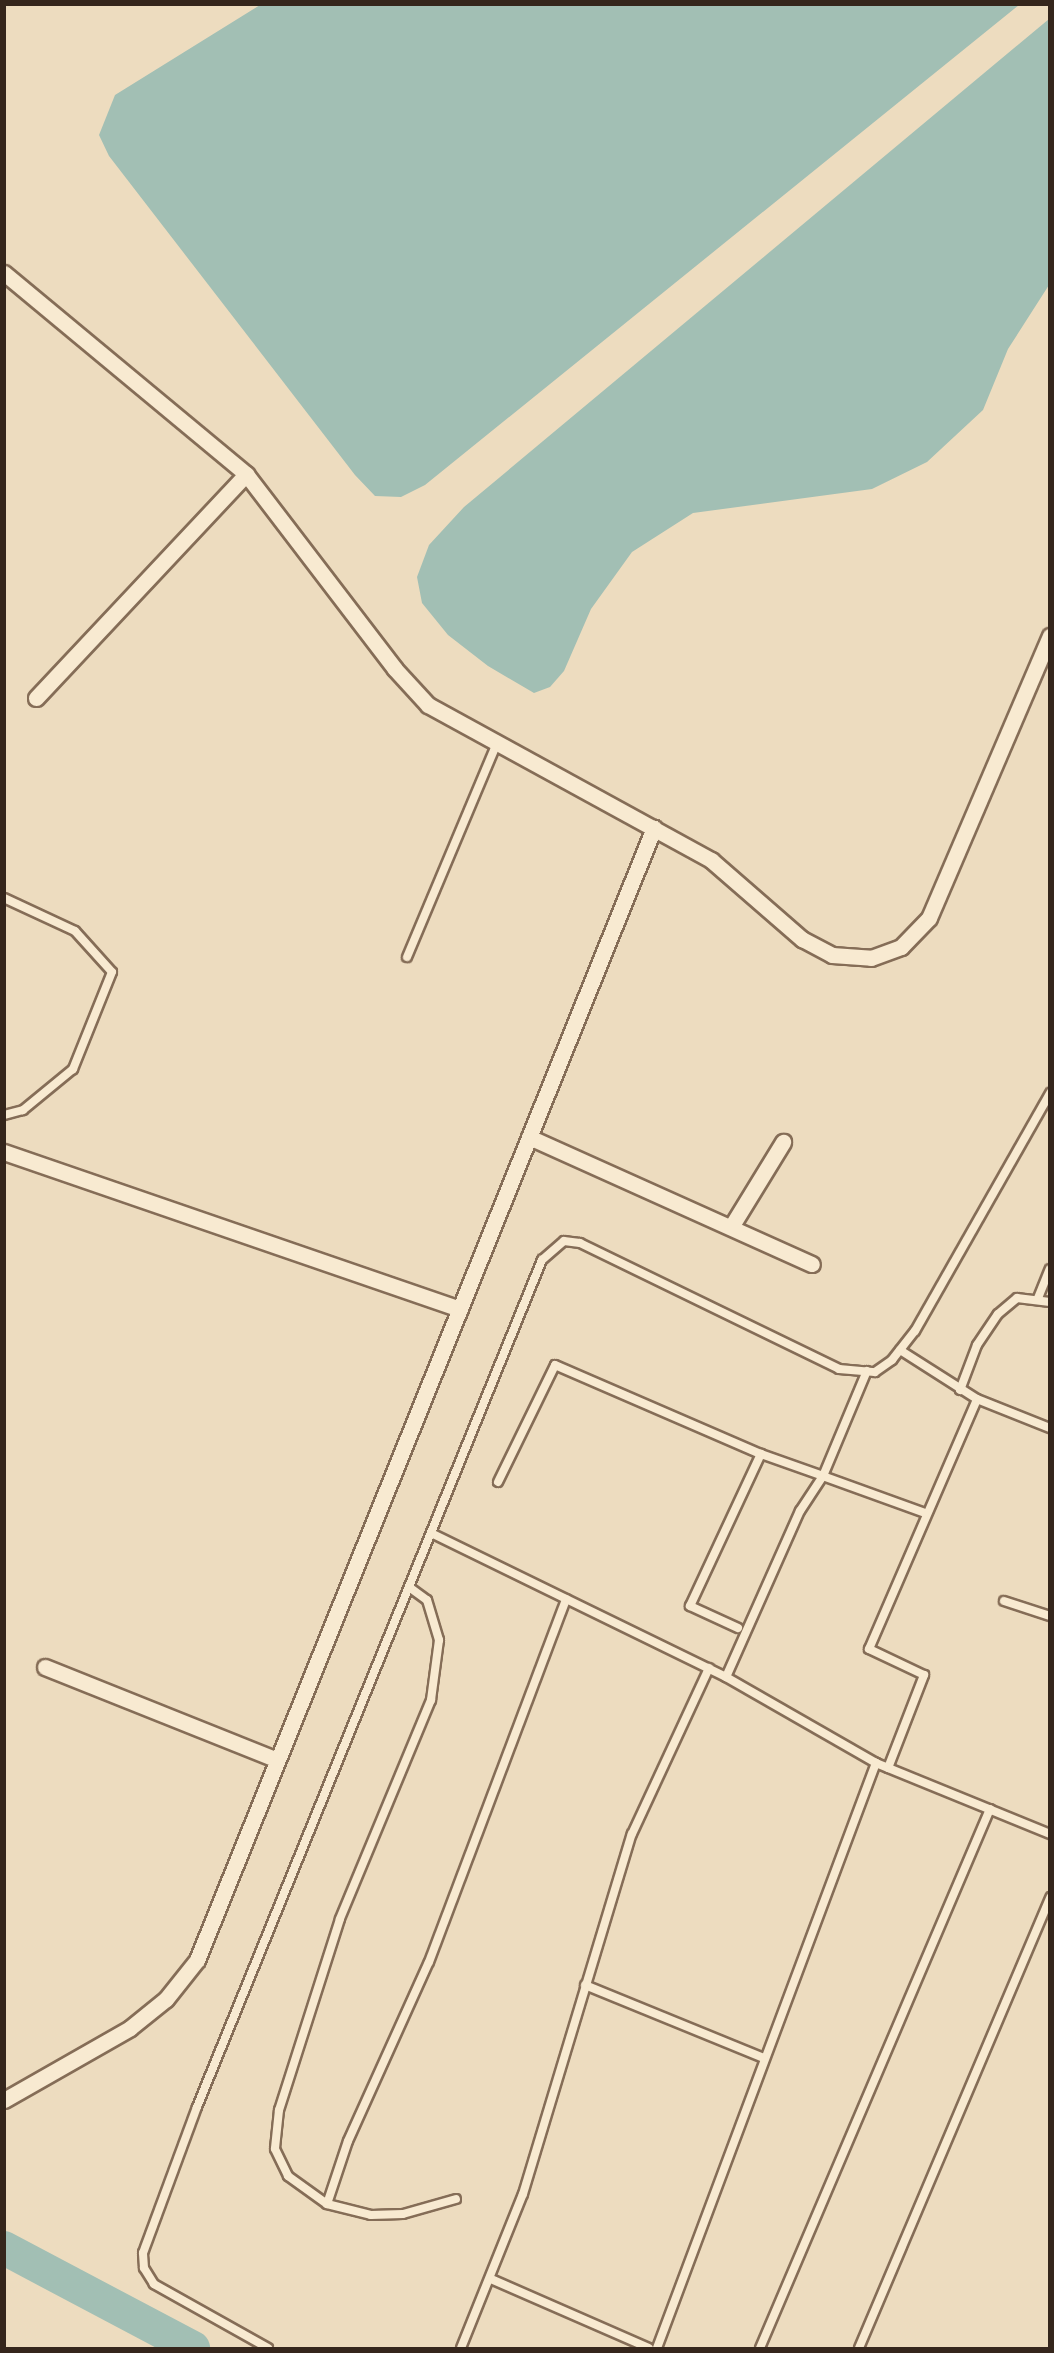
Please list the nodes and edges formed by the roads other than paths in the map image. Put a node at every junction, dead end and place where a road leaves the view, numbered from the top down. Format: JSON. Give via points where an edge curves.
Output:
{"nodes":[{"id":1,"x":4,"y":273,"type":"edge"},
{"id":2,"x":246,"y":474,"type":"junction"},
{"id":3,"x":1050,"y":636,"type":"edge"},
{"id":4,"x":36,"y":698,"type":"dead end"},
{"id":5,"x":497,"y":742,"type":"junction"},
{"id":6,"x":654,"y":828,"type":"junction"},
{"id":7,"x":4,"y":898,"type":"edge"},
{"id":8,"x":407,"y":957,"type":"dead end"},
{"id":9,"x":1050,"y":1093,"type":"edge"},
{"id":10,"x":4,"y":1115,"type":"edge"},
{"id":11,"x":529,"y":1137,"type":"junction"},
{"id":12,"x":783,"y":1142,"type":"dead end"},
{"id":13,"x":4,"y":1152,"type":"edge"},
{"id":14,"x":731,"y":1227,"type":"junction"},
{"id":15,"x":812,"y":1264,"type":"dead end"},
{"id":16,"x":1050,"y":1269,"type":"edge"},
{"id":17,"x":1038,"y":1298,"type":"junction"},
{"id":18,"x":1050,"y":1302,"type":"edge"},
{"id":19,"x":460,"y":1309,"type":"junction"},
{"id":20,"x":900,"y":1350,"type":"junction"},
{"id":21,"x":867,"y":1371,"type":"junction"},
{"id":22,"x":960,"y":1390,"type":"junction"},
{"id":23,"x":977,"y":1399,"type":"junction"},
{"id":24,"x":1050,"y":1428,"type":"edge"},
{"id":25,"x":761,"y":1454,"type":"junction"},
{"id":26,"x":823,"y":1476,"type":"junction"},
{"id":27,"x":498,"y":1482,"type":"dead end"},
{"id":28,"x":925,"y":1513,"type":"junction"},
{"id":29,"x":431,"y":1533,"type":"junction"},
{"id":30,"x":409,"y":1587,"type":"junction"},
{"id":31,"x":566,"y":1599,"type":"junction"},
{"id":32,"x":1004,"y":1600,"type":"dead end"},
{"id":33,"x":1050,"y":1616,"type":"edge"},
{"id":34,"x":738,"y":1628,"type":"dead end"},
{"id":35,"x":45,"y":1667,"type":"dead end"},
{"id":36,"x":709,"y":1668,"type":"junction"},
{"id":37,"x":726,"y":1677,"type":"junction"},
{"id":38,"x":277,"y":1760,"type":"junction"},
{"id":39,"x":876,"y":1763,"type":"junction"},
{"id":40,"x":888,"y":1768,"type":"junction"},
{"id":41,"x":990,"y":1809,"type":"junction"},
{"id":42,"x":1050,"y":1834,"type":"edge"},
{"id":43,"x":1050,"y":1897,"type":"edge"},
{"id":44,"x":585,"y":1985,"type":"junction"},
{"id":45,"x":764,"y":2058,"type":"junction"},
{"id":46,"x":4,"y":2100,"type":"edge"},
{"id":47,"x":456,"y":2199,"type":"dead end"},
{"id":48,"x":327,"y":2204,"type":"junction"},
{"id":49,"x":491,"y":2279,"type":"junction"},
{"id":50,"x":268,"y":2349,"type":"edge"},
{"id":51,"x":461,"y":2349,"type":"edge"},
{"id":52,"x":649,"y":2349,"type":"edge"},
{"id":53,"x":657,"y":2349,"type":"edge"},
{"id":54,"x":760,"y":2349,"type":"edge"},
{"id":55,"x":859,"y":2349,"type":"edge"}],
"edges":[{"from":1,"to":2,"type":"street"},
{"from":2,"to":4,"type":"street"},
{"from":2,"to":5,"type":"street","via":[[395,669],[428,705]]},
{"from":3,"to":6,"type":"street","via":[[928,918],[902,947],[871,958],[832,955],[802,939],[711,860]]},
{"from":5,"to":6,"type":"street"},
{"from":5,"to":8,"type":"lane"},
{"from":6,"to":11,"type":"street"},
{"from":7,"to":10,"type":"lane","via":[[75,931],[112,972],[73,1070],[23,1110]]},
{"from":9,"to":20,"type":"lane","via":[[915,1331]]},
{"from":11,"to":14,"type":"street"},
{"from":11,"to":19,"type":"street"},
{"from":12,"to":14,"type":"street"},
{"from":13,"to":19,"type":"street"},
{"from":14,"to":15,"type":"street"},
{"from":16,"to":17,"type":"lane"},
{"from":17,"to":18,"type":"lane"},
{"from":17,"to":22,"type":"lane","via":[[1017,1298],[998,1314],[977,1345]]},
{"from":19,"to":38,"type":"street"},
{"from":20,"to":21,"type":"lane","via":[[875,1372]]},
{"from":20,"to":22,"type":"lane"},
{"from":21,"to":26,"type":"lane"},
{"from":21,"to":29,"type":"lane","via":[[839,1369],[580,1243],[564,1241],[542,1260]]},
{"from":22,"to":23,"type":"lane"},
{"from":23,"to":24,"type":"lane"},
{"from":23,"to":28,"type":"lane"},
{"from":25,"to":26,"type":"lane"},
{"from":25,"to":27,"type":"lane","via":[[555,1365]]},
{"from":25,"to":34,"type":"lane","via":[[690,1606]]},
{"from":26,"to":28,"type":"lane"},
{"from":26,"to":37,"type":"lane","via":[[800,1511]]},
{"from":28,"to":40,"type":"lane","via":[[868,1649],[924,1675]]},
{"from":29,"to":30,"type":"lane"},
{"from":29,"to":31,"type":"lane"},
{"from":30,"to":48,"type":"lane","via":[[427,1600],[436,1625],[438,1669],[431,1700],[340,1919],[279,2110],[275,2149],[288,2176]]},
{"from":30,"to":50,"type":"lane","via":[[198,2107],[143,2253],[144,2268],[154,2284]]},
{"from":31,"to":36,"type":"lane"},
{"from":31,"to":48,"type":"lane","via":[[429,1962],[348,2141]]},
{"from":32,"to":33,"type":"lane"},
{"from":35,"to":38,"type":"street"},
{"from":36,"to":37,"type":"lane"},
{"from":36,"to":44,"type":"lane","via":[[632,1834]]},
{"from":37,"to":39,"type":"lane"},
{"from":38,"to":46,"type":"street","via":[[197,1960],[172,1991],[130,2028]]},
{"from":39,"to":40,"type":"lane"},
{"from":39,"to":45,"type":"lane"},
{"from":40,"to":41,"type":"lane"},
{"from":41,"to":42,"type":"lane"},
{"from":41,"to":54,"type":"lane"},
{"from":43,"to":55,"type":"lane"},
{"from":44,"to":45,"type":"lane"},
{"from":44,"to":49,"type":"lane","via":[[523,2194]]},
{"from":45,"to":53,"type":"lane"},
{"from":47,"to":48,"type":"lane","via":[[371,2215]]},
{"from":49,"to":51,"type":"lane"},
{"from":49,"to":52,"type":"lane"}]}
